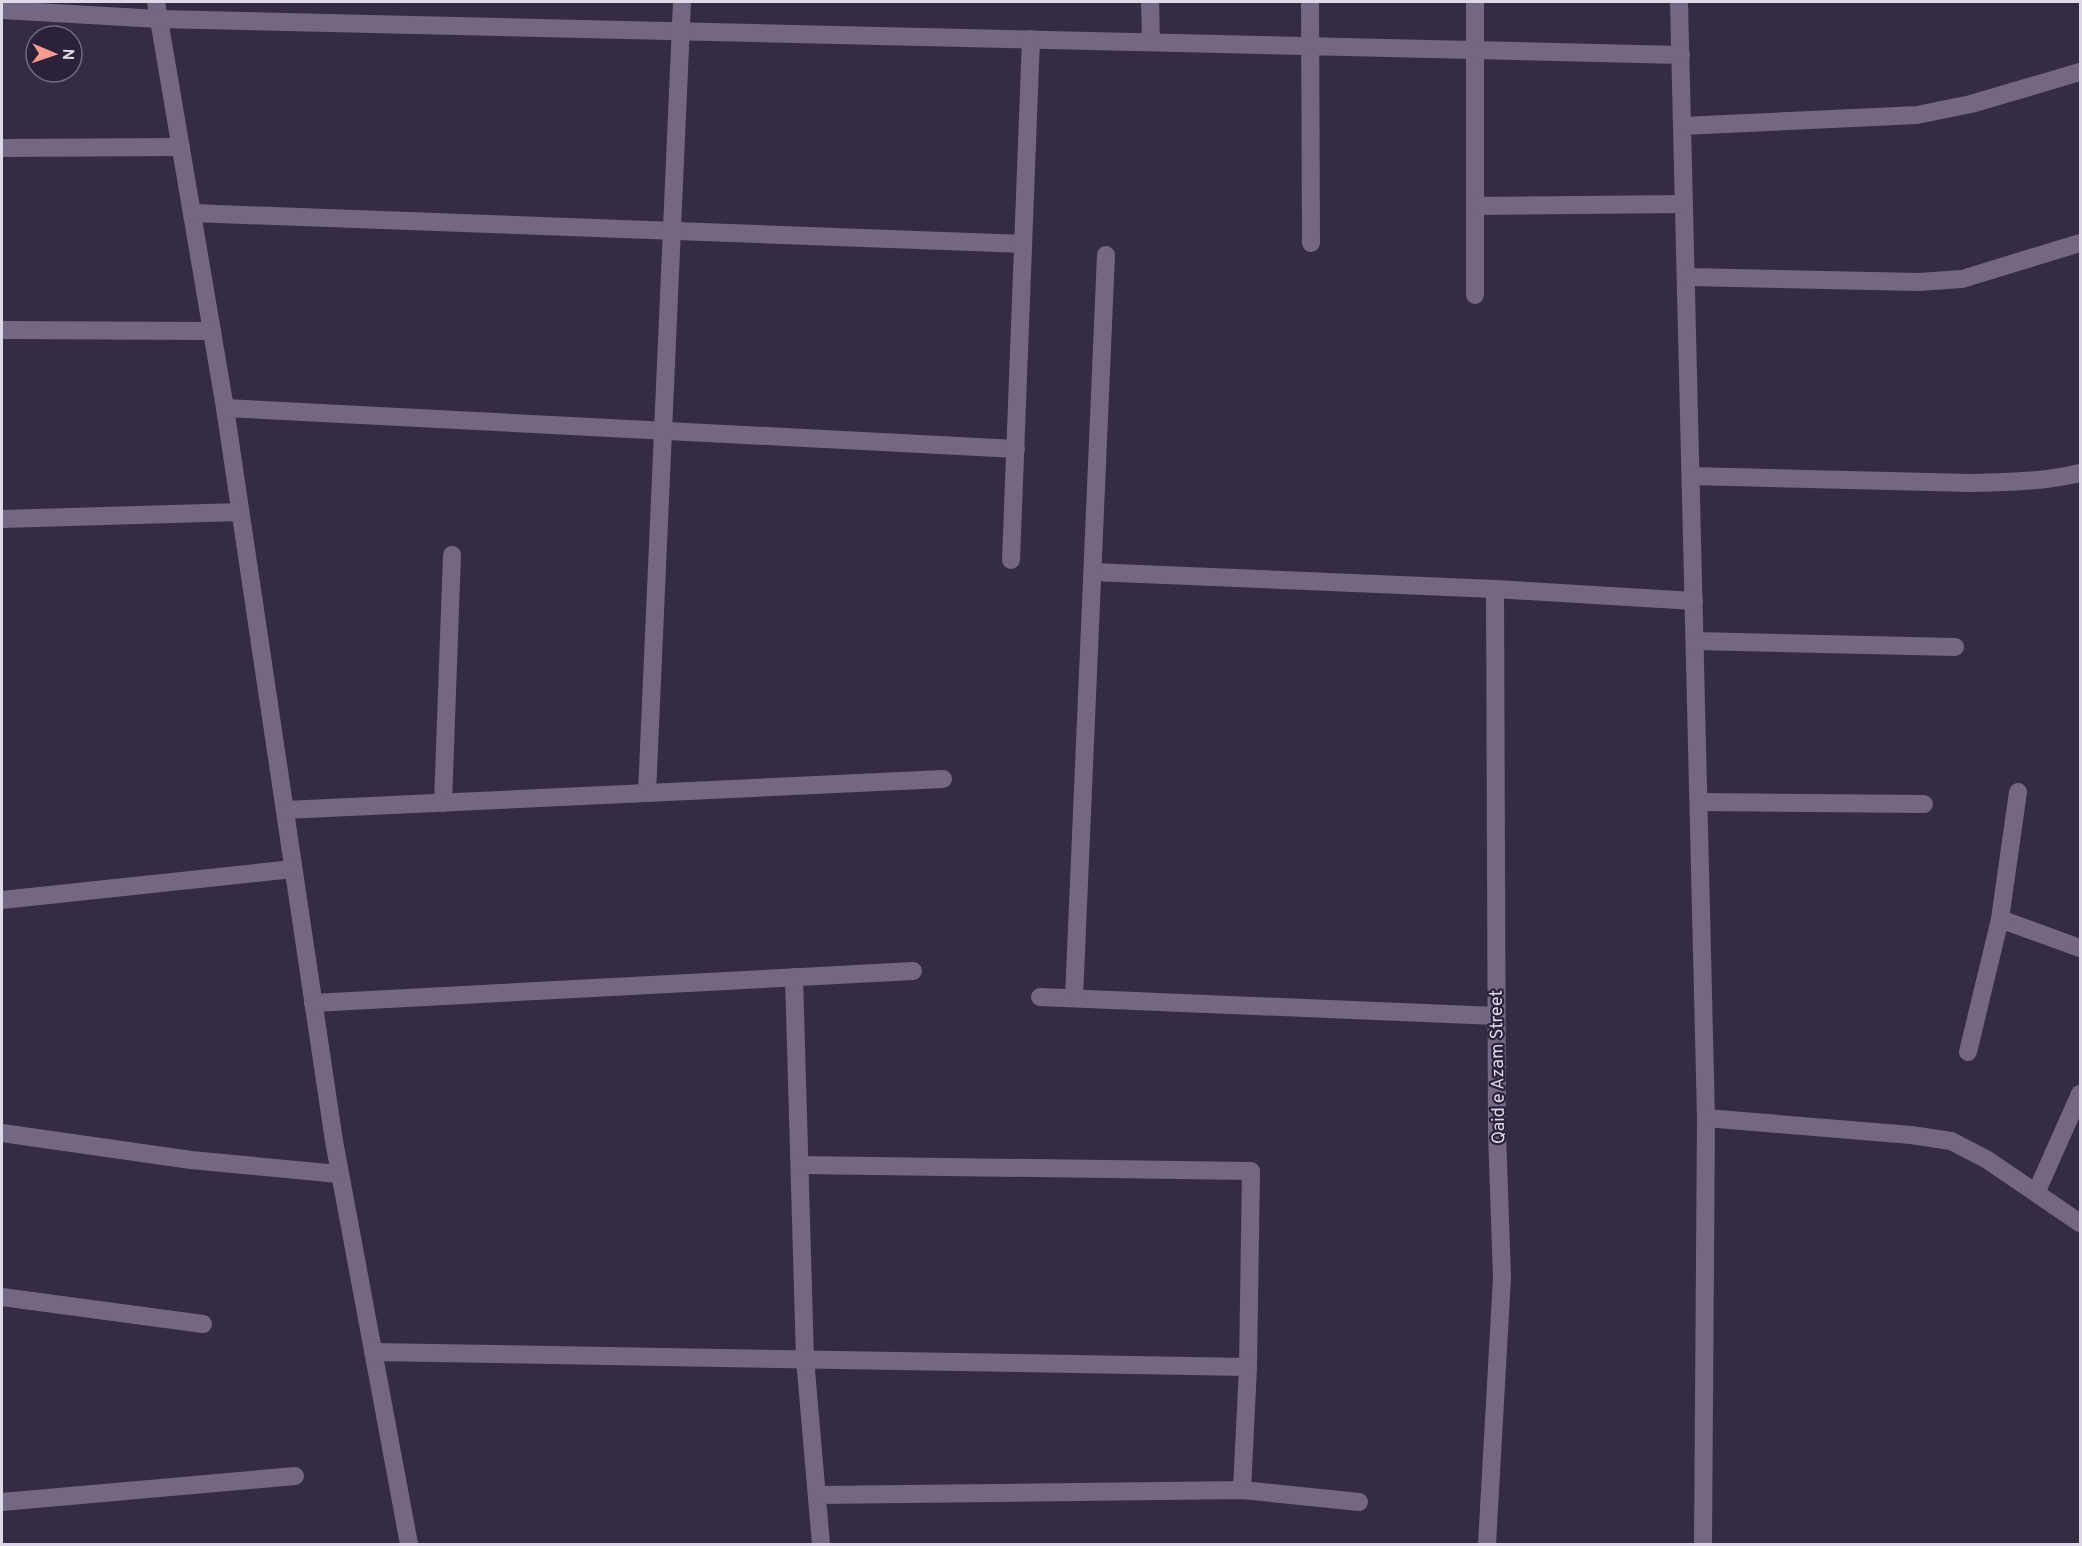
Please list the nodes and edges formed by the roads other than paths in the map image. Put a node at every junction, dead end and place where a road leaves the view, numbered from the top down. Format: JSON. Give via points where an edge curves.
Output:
{"nodes":[{"id":1,"x":682,"y":2,"type":"edge"},
{"id":2,"x":1150,"y":2,"type":"edge"},
{"id":3,"x":1310,"y":2,"type":"edge"},
{"id":4,"x":1475,"y":2,"type":"edge"},
{"id":5,"x":1680,"y":2,"type":"edge"},
{"id":6,"x":2,"y":10,"type":"edge"},
{"id":7,"x":157,"y":10,"type":"edge"},
{"id":8,"x":680,"y":31,"type":"junction"},
{"id":9,"x":1031,"y":39,"type":"junction"},
{"id":10,"x":1151,"y":42,"type":"junction"},
{"id":11,"x":1311,"y":46,"type":"junction"},
{"id":12,"x":1475,"y":50,"type":"junction"},
{"id":13,"x":1681,"y":55,"type":"junction"},
{"id":14,"x":2080,"y":72,"type":"edge"},
{"id":15,"x":1682,"y":126,"type":"junction"},
{"id":16,"x":181,"y":147,"type":"junction"},
{"id":17,"x":2,"y":148,"type":"edge"},
{"id":18,"x":1684,"y":204,"type":"junction"},
{"id":19,"x":1475,"y":206,"type":"junction"},
{"id":20,"x":192,"y":213,"type":"junction"},
{"id":21,"x":671,"y":231,"type":"junction"},
{"id":22,"x":1311,"y":243,"type":"dead end"},
{"id":23,"x":2080,"y":243,"type":"edge"},
{"id":24,"x":1023,"y":244,"type":"junction"},
{"id":25,"x":1106,"y":255,"type":"dead end"},
{"id":26,"x":1687,"y":277,"type":"junction"},
{"id":27,"x":1475,"y":295,"type":"dead end"},
{"id":28,"x":2,"y":330,"type":"edge"},
{"id":29,"x":212,"y":330,"type":"junction"},
{"id":30,"x":225,"y":408,"type":"junction"},
{"id":31,"x":663,"y":430,"type":"junction"},
{"id":32,"x":1016,"y":449,"type":"junction"},
{"id":33,"x":2080,"y":473,"type":"edge"},
{"id":34,"x":1691,"y":476,"type":"junction"},
{"id":35,"x":240,"y":512,"type":"junction"},
{"id":36,"x":2,"y":519,"type":"edge"},
{"id":37,"x":452,"y":555,"type":"dead end"},
{"id":38,"x":1011,"y":560,"type":"dead end"},
{"id":39,"x":1093,"y":572,"type":"junction"},
{"id":40,"x":1495,"y":589,"type":"junction"},
{"id":41,"x":1694,"y":601,"type":"junction"},
{"id":42,"x":1695,"y":641,"type":"junction"},
{"id":43,"x":1955,"y":647,"type":"dead end"},
{"id":44,"x":943,"y":779,"type":"dead end"},
{"id":45,"x":2018,"y":792,"type":"dead end"},
{"id":46,"x":647,"y":793,"type":"junction"},
{"id":47,"x":1699,"y":802,"type":"junction"},
{"id":48,"x":443,"y":803,"type":"junction"},
{"id":49,"x":1924,"y":804,"type":"dead end"},
{"id":50,"x":285,"y":810,"type":"junction"},
{"id":51,"x":293,"y":869,"type":"junction"},
{"id":52,"x":2,"y":900,"type":"edge"},
{"id":53,"x":2000,"y":919,"type":"junction"},
{"id":54,"x":2080,"y":948,"type":"edge"},
{"id":55,"x":913,"y":970,"type":"dead end"},
{"id":56,"x":794,"y":977,"type":"junction"},
{"id":57,"x":1040,"y":997,"type":"dead end"},
{"id":58,"x":1074,"y":998,"type":"junction"},
{"id":59,"x":313,"y":1003,"type":"junction"},
{"id":60,"x":1496,"y":1017,"type":"junction"},
{"id":61,"x":1968,"y":1052,"type":"dead end"},
{"id":62,"x":2080,"y":1095,"type":"edge"},
{"id":63,"x":1706,"y":1118,"type":"junction"},
{"id":64,"x":2,"y":1133,"type":"edge"},
{"id":65,"x":800,"y":1165,"type":"junction"},
{"id":66,"x":339,"y":1174,"type":"junction"},
{"id":67,"x":2036,"y":1193,"type":"junction"},
{"id":68,"x":2080,"y":1223,"type":"edge"},
{"id":69,"x":2,"y":1297,"type":"edge"},
{"id":70,"x":202,"y":1324,"type":"dead end"},
{"id":71,"x":373,"y":1352,"type":"junction"},
{"id":72,"x":805,"y":1359,"type":"junction"},
{"id":73,"x":1248,"y":1366,"type":"junction"},
{"id":74,"x":295,"y":1476,"type":"dead end"},
{"id":75,"x":1242,"y":1490,"type":"junction"},
{"id":76,"x":817,"y":1495,"type":"junction"},
{"id":77,"x":2,"y":1502,"type":"edge"},
{"id":78,"x":1359,"y":1502,"type":"dead end"},
{"id":79,"x":409,"y":1545,"type":"edge"},
{"id":80,"x":821,"y":1545,"type":"edge"},
{"id":81,"x":1487,"y":1545,"type":"edge"},
{"id":82,"x":1703,"y":1545,"type":"edge"}],
"edges":[{"from":1,"to":8,"type":"street"},
{"from":2,"to":10,"type":"street"},
{"from":3,"to":11,"type":"street"},
{"from":4,"to":12,"type":"street"},
{"from":5,"to":13,"type":"street"},
{"from":6,"to":7,"type":"street"},
{"from":7,"to":8,"type":"street"},
{"from":7,"to":16,"type":"street"},
{"from":8,"to":9,"type":"street"},
{"from":8,"to":21,"type":"street"},
{"from":9,"to":10,"type":"street"},
{"from":9,"to":24,"type":"street"},
{"from":10,"to":11,"type":"street"},
{"from":11,"to":12,"type":"street"},
{"from":11,"to":22,"type":"street"},
{"from":12,"to":13,"type":"street"},
{"from":12,"to":19,"type":"street"},
{"from":13,"to":15,"type":"street"},
{"from":14,"to":15,"type":"street","via":[[1917,116]]},
{"from":15,"to":18,"type":"street"},
{"from":16,"to":17,"type":"street"},
{"from":16,"to":20,"type":"street"},
{"from":18,"to":19,"type":"street"},
{"from":18,"to":26,"type":"street"},
{"from":19,"to":27,"type":"street"},
{"from":20,"to":21,"type":"street"},
{"from":20,"to":29,"type":"street"},
{"from":21,"to":24,"type":"street"},
{"from":21,"to":31,"type":"street"},
{"from":23,"to":26,"type":"street","via":[[1962,279],[1919,282]]},
{"from":24,"to":32,"type":"street"},
{"from":25,"to":39,"type":"street"},
{"from":26,"to":34,"type":"street"},
{"from":28,"to":29,"type":"street"},
{"from":29,"to":30,"type":"street"},
{"from":30,"to":31,"type":"street"},
{"from":30,"to":35,"type":"street"},
{"from":31,"to":32,"type":"street"},
{"from":31,"to":46,"type":"street"},
{"from":32,"to":38,"type":"street"},
{"from":33,"to":34,"type":"street","via":[[2049,479],[1970,483]]},
{"from":34,"to":41,"type":"street"},
{"from":35,"to":36,"type":"street"},
{"from":35,"to":50,"type":"street"},
{"from":37,"to":48,"type":"street"},
{"from":39,"to":40,"type":"street"},
{"from":39,"to":58,"type":"street"},
{"from":40,"to":41,"type":"street"},
{"from":40,"to":60,"type":"street","name":"Qaid e Azam Street"},
{"from":41,"to":42,"type":"street"},
{"from":42,"to":43,"type":"street"},
{"from":42,"to":47,"type":"street"},
{"from":44,"to":46,"type":"street"},
{"from":45,"to":53,"type":"street"},
{"from":46,"to":48,"type":"street"},
{"from":47,"to":49,"type":"street"},
{"from":47,"to":63,"type":"street"},
{"from":48,"to":50,"type":"street"},
{"from":50,"to":51,"type":"street"},
{"from":51,"to":52,"type":"street"},
{"from":51,"to":59,"type":"street"},
{"from":53,"to":54,"type":"street"},
{"from":53,"to":61,"type":"street"},
{"from":55,"to":56,"type":"street"},
{"from":56,"to":59,"type":"street"},
{"from":56,"to":65,"type":"street"},
{"from":57,"to":58,"type":"street"},
{"from":58,"to":60,"type":"street"},
{"from":59,"to":66,"type":"street"},
{"from":60,"to":81,"type":"street","name":"Qaid e Azam Street","via":[[1502,1278]]},
{"from":62,"to":67,"type":"street"},
{"from":63,"to":67,"type":"street","via":[[1951,1141]]},
{"from":63,"to":82,"type":"street"},
{"from":64,"to":66,"type":"street","via":[[191,1160]]},
{"from":65,"to":72,"type":"street"},
{"from":65,"to":73,"type":"street","via":[[1251,1171]]},
{"from":66,"to":71,"type":"street"},
{"from":67,"to":68,"type":"street"},
{"from":69,"to":70,"type":"street"},
{"from":71,"to":72,"type":"street"},
{"from":71,"to":79,"type":"street"},
{"from":72,"to":73,"type":"street"},
{"from":72,"to":76,"type":"street"},
{"from":73,"to":75,"type":"street"},
{"from":74,"to":77,"type":"street"},
{"from":75,"to":76,"type":"street"},
{"from":75,"to":78,"type":"street"},
{"from":76,"to":80,"type":"street"}]}
